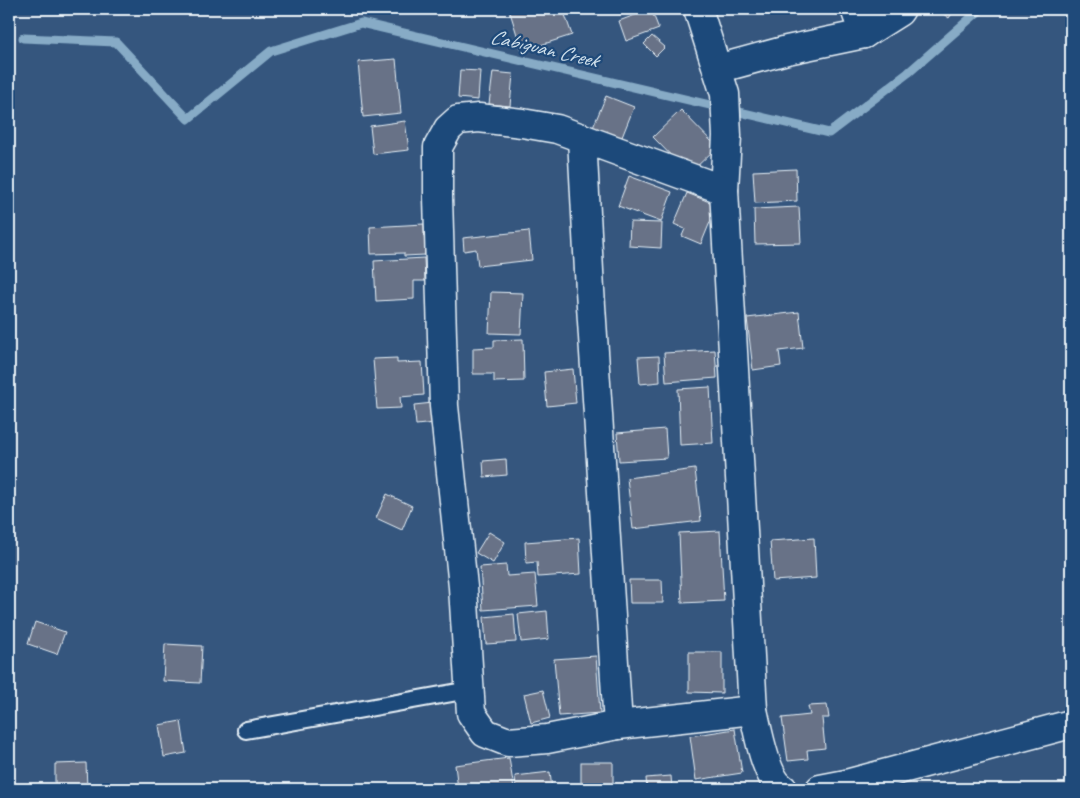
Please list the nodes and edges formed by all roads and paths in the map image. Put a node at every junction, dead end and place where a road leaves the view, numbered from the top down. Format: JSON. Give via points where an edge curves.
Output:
{"nodes":[{"id":1,"x":698,"y":9,"type":"edge"},
{"id":2,"x":901,"y":9,"type":"edge"},
{"id":3,"x":859,"y":21,"type":"edge"},
{"id":4,"x":721,"y":81,"type":"junction"},
{"id":5,"x":582,"y":138,"type":"junction"},
{"id":6,"x":724,"y":190,"type":"junction"},
{"id":7,"x":468,"y":690,"type":"junction"},
{"id":8,"x":753,"y":710,"type":"junction"},
{"id":9,"x":1071,"y":724,"type":"edge"},
{"id":10,"x":618,"y":725,"type":"junction"},
{"id":11,"x":246,"y":730,"type":"dead end"},
{"id":12,"x":783,"y":789,"type":"edge"},
{"id":13,"x":820,"y":789,"type":"edge"}],
"edges":[{"from":1,"to":4,"type":"street"},
{"from":2,"to":3,"type":"street"},
{"from":3,"to":4,"type":"street"},
{"from":4,"to":6,"type":"street","via":[[728,136]]},
{"from":5,"to":6,"type":"street"},
{"from":5,"to":7,"type":"street","via":[[556,129],[480,118],[458,120],[438,146],[444,406],[463,587]]},
{"from":5,"to":10,"type":"street"},
{"from":6,"to":8,"type":"street"},
{"from":7,"to":10,"type":"street","via":[[471,713],[485,733],[508,742],[547,739]]},
{"from":7,"to":11,"type":"lane"},
{"from":8,"to":10,"type":"street"},
{"from":8,"to":12,"type":"street","via":[[770,772]]},
{"from":9,"to":13,"type":"street"}]}
